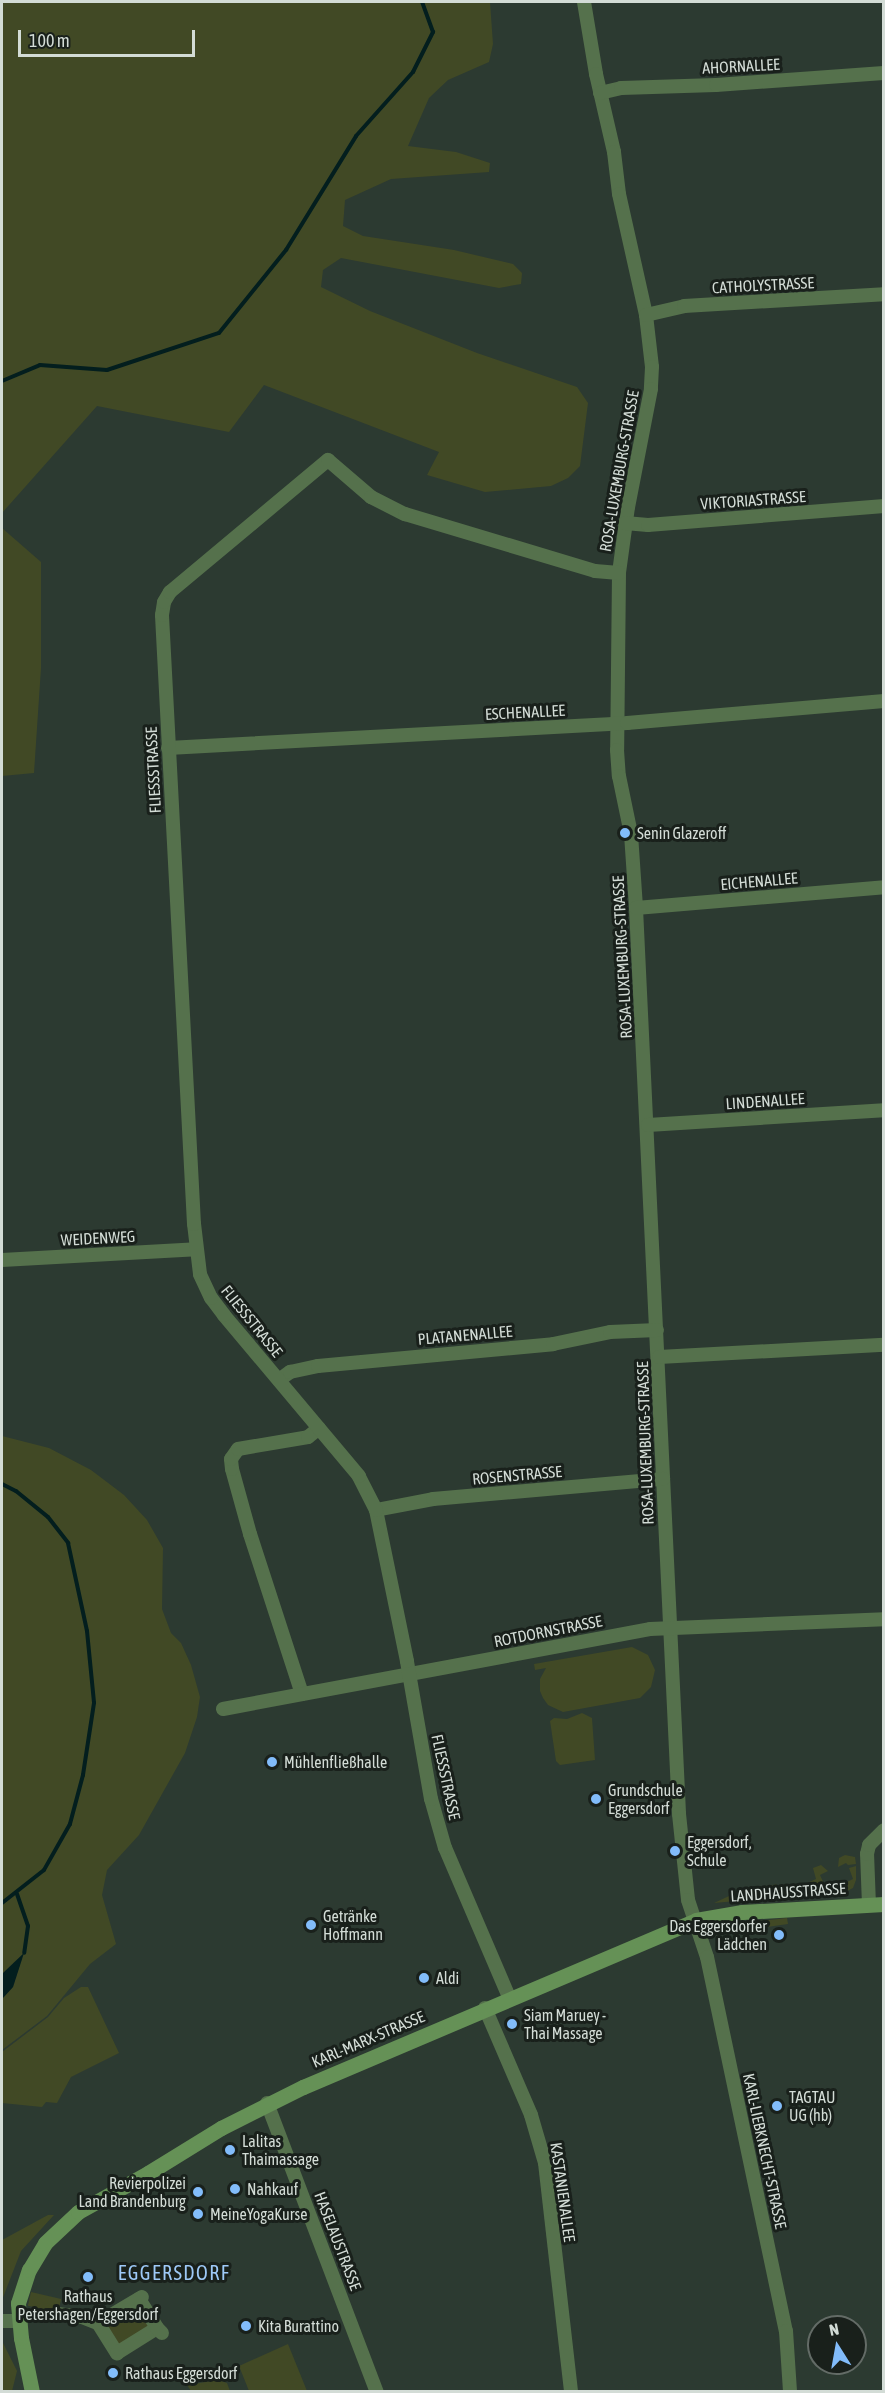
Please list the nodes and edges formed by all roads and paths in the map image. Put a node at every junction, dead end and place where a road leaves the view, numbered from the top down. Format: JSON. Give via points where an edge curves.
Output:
{"nodes":[{"id":1,"x":584,"y":2,"type":"edge"},
{"id":2,"x":884,"y":73,"type":"edge"},
{"id":3,"x":600,"y":93,"type":"junction"},
{"id":4,"x":884,"y":294,"type":"edge"},
{"id":5,"x":646,"y":315,"type":"junction"},
{"id":6,"x":884,"y":506,"type":"edge"},
{"id":7,"x":626,"y":523,"type":"junction"},
{"id":8,"x":619,"y":573,"type":"junction"},
{"id":9,"x":884,"y":701,"type":"edge"},
{"id":10,"x":619,"y":724,"type":"junction"},
{"id":11,"x":168,"y":748,"type":"junction"},
{"id":12,"x":884,"y":887,"type":"edge"},
{"id":13,"x":636,"y":908,"type":"junction"},
{"id":14,"x":884,"y":1110,"type":"edge"},
{"id":15,"x":648,"y":1125,"type":"junction"},
{"id":16,"x":196,"y":1249,"type":"junction"},
{"id":17,"x":2,"y":1260,"type":"edge"},
{"id":18,"x":657,"y":1330,"type":"junction"},
{"id":19,"x":884,"y":1345,"type":"edge"},
{"id":20,"x":659,"y":1357,"type":"junction"},
{"id":21,"x":279,"y":1380,"type":"junction"},
{"id":22,"x":319,"y":1428,"type":"junction"},
{"id":23,"x":663,"y":1479,"type":"junction"},
{"id":24,"x":376,"y":1510,"type":"junction"},
{"id":25,"x":884,"y":1619,"type":"edge"},
{"id":26,"x":669,"y":1629,"type":"junction"},
{"id":27,"x":410,"y":1675,"type":"junction"},
{"id":28,"x":302,"y":1694,"type":"junction"},
{"id":29,"x":223,"y":1709,"type":"dead end"},
{"id":30,"x":884,"y":1830,"type":"edge"},
{"id":31,"x":876,"y":1904,"type":"edge"},
{"id":32,"x":696,"y":1920,"type":"junction"},
{"id":33,"x":508,"y":1997,"type":"junction"},
{"id":34,"x":485,"y":2008,"type":"junction"},
{"id":35,"x":267,"y":2103,"type":"junction"},
{"id":36,"x":58,"y":2314,"type":"dead end"},
{"id":37,"x":2,"y":2321,"type":"edge"},
{"id":38,"x":18,"y":2321,"type":"junction"},
{"id":39,"x":98,"y":2323,"type":"junction"},
{"id":40,"x":32,"y":2391,"type":"edge"},
{"id":41,"x":377,"y":2391,"type":"edge"},
{"id":42,"x":571,"y":2391,"type":"edge"},
{"id":43,"x":790,"y":2391,"type":"edge"}],
"edges":[{"from":1,"to":3,"type":"street","name":"ROSA-LUXEMBURG-STRASSE"},
{"from":2,"to":3,"type":"street","name":"AHORNALLEE","via":[[621,88]]},
{"from":3,"to":5,"type":"street","name":"ROSA-LUXEMBURG-STRASSE"},
{"from":4,"to":5,"type":"street","name":"CATHOLYSTRASSE","via":[[684,306]]},
{"from":5,"to":7,"type":"street","name":"ROSA-LUXEMBURG-STRASSE","via":[[651,389]]},
{"from":6,"to":7,"type":"street","name":"VIKTORIASTRASSE","via":[[648,525]]},
{"from":7,"to":8,"type":"street","name":"ROSA-LUXEMBURG-STRASSE"},
{"from":8,"to":10,"type":"street","name":"ROSA-LUXEMBURG-STRASSE"},
{"from":8,"to":11,"type":"street","name":"FLIESSSTRASSE","via":[[595,571],[405,514],[371,497],[327,460],[170,592],[164,602]]},
{"from":9,"to":10,"type":"street","name":"ESCHENALLEE"},
{"from":10,"to":11,"type":"street","name":"ESCHENALLEE"},
{"from":10,"to":13,"type":"street","name":"ROSA-LUXEMBURG-STRASSE","via":[[619,776],[631,834]]},
{"from":11,"to":16,"type":"street","name":"FLIESSSTRASSE"},
{"from":12,"to":13,"type":"street","name":"EICHENALLEE"},
{"from":13,"to":15,"type":"street","name":"ROSA-LUXEMBURG-STRASSE"},
{"from":14,"to":15,"type":"street","name":"LINDENALLEE"},
{"from":15,"to":18,"type":"street","name":"ROSA-LUXEMBURG-STRASSE"},
{"from":16,"to":17,"type":"street","name":"WEIDENWEG"},
{"from":16,"to":21,"type":"street","name":"FLIESSSTRASSE","via":[[200,1274],[211,1298]]},
{"from":18,"to":20,"type":"street","name":"ROSA-LUXEMBURG-STRASSE"},
{"from":18,"to":21,"type":"street","name":"PLATANENALLEE","via":[[318,1366],[290,1371]]},
{"from":19,"to":20,"type":"street"},
{"from":20,"to":23,"type":"street","name":"ROSA-LUXEMBURG-STRASSE"},
{"from":21,"to":22,"type":"street","name":"FLIESSSTRASSE"},
{"from":22,"to":24,"type":"street","name":"FLIESSSTRASSE","via":[[359,1476]]},
{"from":22,"to":28,"type":"street","via":[[308,1437],[238,1449],[231,1459],[250,1534]]},
{"from":23,"to":24,"type":"street","name":"ROSENSTRASSE","via":[[433,1499]]},
{"from":23,"to":26,"type":"street","name":"ROSA-LUXEMBURG-STRASSE"},
{"from":24,"to":27,"type":"street","name":"FLIESSSTRASSE"},
{"from":25,"to":26,"type":"street","name":"ROTDORNSTRASSE"},
{"from":26,"to":27,"type":"street","name":"ROTDORNSTRASSE","via":[[581,1641]]},
{"from":26,"to":32,"type":"street","name":"ROSA-LUXEMBURG-STRASSE","via":[[686,1883]]},
{"from":27,"to":28,"type":"street","name":"ROTDORNSTRASSE"},
{"from":27,"to":33,"type":"street","name":"FLIESSSTRASSE","via":[[431,1799],[445,1848]]},
{"from":28,"to":29,"type":"street","name":"ROTDORNSTRASSE"},
{"from":30,"to":31,"type":"street","via":[[869,1845],[867,1854]]},
{"from":31,"to":32,"type":"street","name":"LANDHAUSSTRASSE","via":[[742,1912]]},
{"from":32,"to":33,"type":"street","name":"KARL-MARX-STRASSE"},
{"from":32,"to":43,"type":"street","name":"KARL-LIEBKNECHT-STRASSE","via":[[786,2331]]},
{"from":33,"to":34,"type":"street","name":"KARL-MARX-STRASSE"},
{"from":34,"to":35,"type":"street","name":"KARL-MARX-STRASSE"},
{"from":34,"to":42,"type":"street","name":"KASTANIENALLEE","via":[[531,2115],[545,2163]]},
{"from":35,"to":38,"type":"street","name":"KARL-MARX-STRASSE","via":[[68,2219],[45,2243],[29,2270],[18,2303]]},
{"from":35,"to":41,"type":"street","name":"HASELAUSTRASSE"},
{"from":36,"to":39,"type":"street","via":[[82,2316]]},
{"from":37,"to":38,"type":"street"},
{"from":38,"to":40,"type":"street","name":"KARL-MARX-STRASSE"},
{"from":39,"to":39,"type":"street","via":[[116,2357],[160,2331],[140,2298]]}]}
